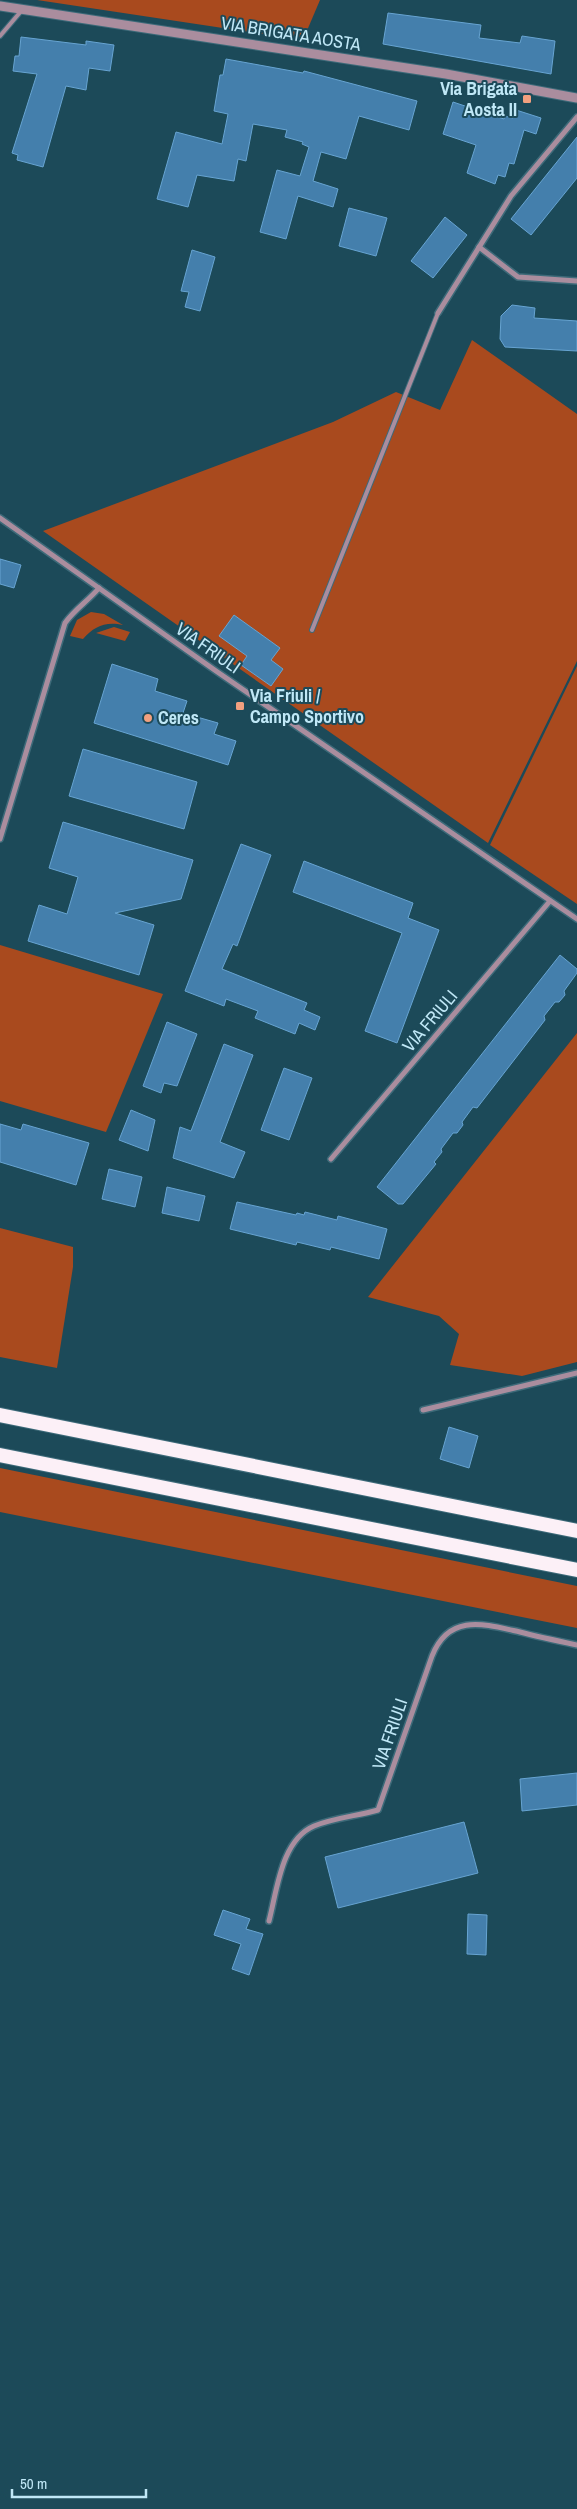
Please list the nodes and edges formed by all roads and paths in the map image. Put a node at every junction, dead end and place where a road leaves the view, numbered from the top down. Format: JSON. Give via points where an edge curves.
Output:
{"nodes":[{"id":1,"x":0,"y":6,"type":"edge"},
{"id":2,"x":22,"y":10,"type":"junction"},
{"id":3,"x":0,"y":36,"type":"edge"},
{"id":4,"x":577,"y":98,"type":"edge"},
{"id":5,"x":577,"y":117,"type":"edge"},
{"id":6,"x":479,"y":248,"type":"junction"},
{"id":7,"x":577,"y":281,"type":"edge"},
{"id":8,"x":438,"y":313,"type":"joint"},
{"id":9,"x":0,"y":518,"type":"edge"},
{"id":10,"x":99,"y":588,"type":"junction"},
{"id":11,"x":312,"y":630,"type":"dead end"},
{"id":12,"x":0,"y":839,"type":"edge"},
{"id":13,"x":550,"y":901,"type":"junction"},
{"id":14,"x":577,"y":919,"type":"edge"},
{"id":15,"x":330,"y":1159,"type":"dead end"},
{"id":16,"x":577,"y":1373,"type":"edge"},
{"id":17,"x":424,"y":1410,"type":"dead end"},
{"id":18,"x":0,"y":1415,"type":"edge"},
{"id":19,"x":0,"y":1455,"type":"edge"},
{"id":20,"x":577,"y":1531,"type":"edge"},
{"id":21,"x":577,"y":1570,"type":"edge"},
{"id":22,"x":577,"y":1645,"type":"edge"},
{"id":23,"x":268,"y":1921,"type":"dead end"}],
"edges":[{"from":1,"to":2,"type":"street","name":"VIA BRIGATA AOSTA"},
{"from":2,"to":3,"type":"lane"},
{"from":2,"to":4,"type":"street","name":"VIA BRIGATA AOSTA","via":[[446,74]]},
{"from":5,"to":6,"type":"street","via":[[511,196]]},
{"from":6,"to":7,"type":"street","via":[[518,278]]},
{"from":6,"to":8,"type":"street"},
{"from":8,"to":11,"type":"lane"},
{"from":9,"to":10,"type":"street","name":"VIA FRIULI"},
{"from":10,"to":12,"type":"street","via":[[77,607],[65,623]]},
{"from":10,"to":13,"type":"street","name":"VIA FRIULI"},
{"from":13,"to":14,"type":"street","name":"VIA FRIULI"},
{"from":13,"to":15,"type":"street","name":"VIA FRIULI"},
{"from":16,"to":17,"type":"street"},
{"from":18,"to":20,"type":"highway"},
{"from":19,"to":21,"type":"highway"},
{"from":22,"to":23,"type":"street","name":"VIA FRIULI","via":[[485,1625],[469,1624],[444,1635],[432,1656],[378,1810],[313,1826],[301,1835],[285,1859]]}]}
